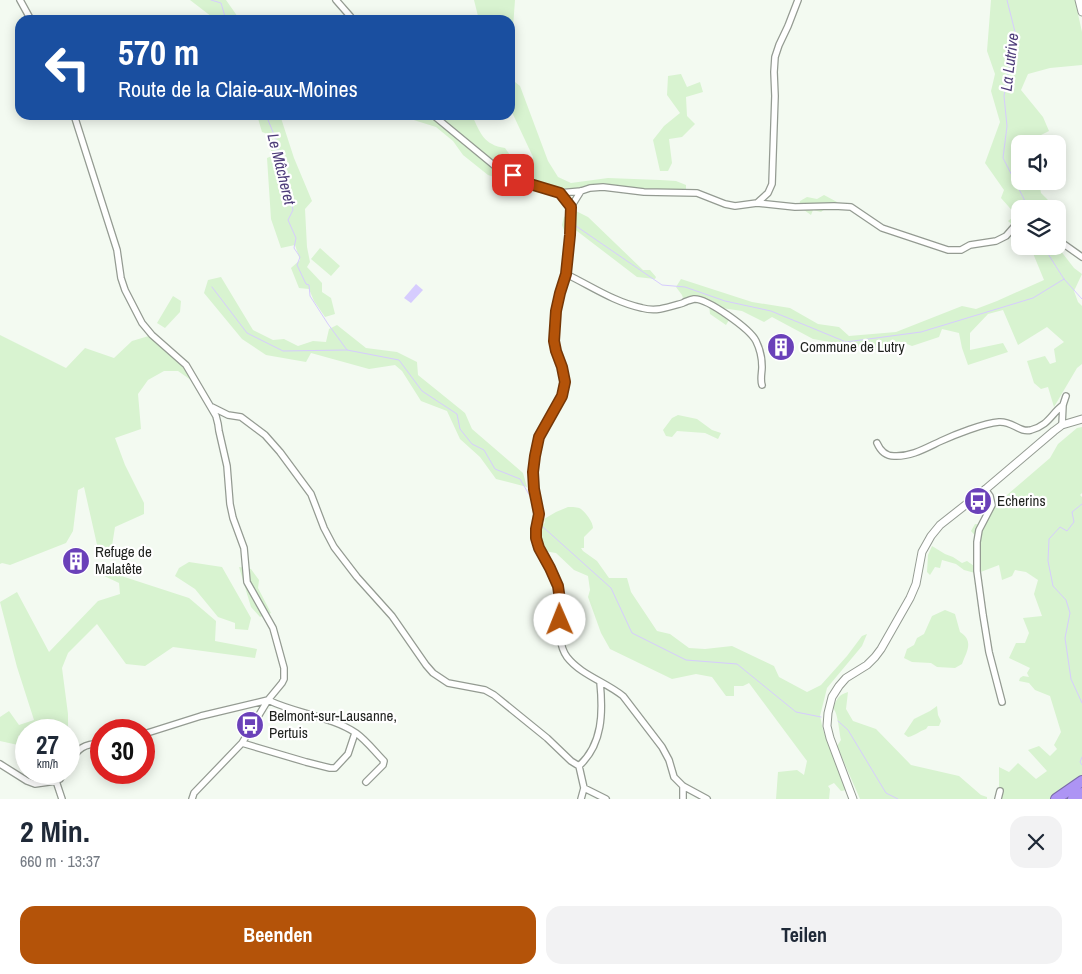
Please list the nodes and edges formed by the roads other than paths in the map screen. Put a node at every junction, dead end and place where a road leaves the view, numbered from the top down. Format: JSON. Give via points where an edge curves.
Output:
{"nodes":[{"id":1,"x":20,"y":0,"type":"edge"},
{"id":2,"x":336,"y":0,"type":"edge"},
{"id":3,"x":798,"y":0,"type":"edge"},
{"id":4,"x":1079,"y":0,"type":"edge"},
{"id":5,"x":1082,"y":12,"type":"edge"},
{"id":6,"x":28,"y":15,"type":"edge"},
{"id":7,"x":349,"y":15,"type":"edge"},
{"id":8,"x":76,"y":120,"type":"edge"},
{"id":9,"x":439,"y":120,"type":"edge"},
{"id":10,"x":581,"y":191,"type":"junction"},
{"id":11,"x":560,"y":193,"type":"junction"},
{"id":12,"x":758,"y":203,"type":"junction"},
{"id":13,"x":571,"y":207,"type":"junction"},
{"id":14,"x":1011,"y":230,"type":"edge"},
{"id":15,"x":1066,"y":245,"type":"edge"},
{"id":16,"x":1082,"y":256,"type":"edge"},
{"id":17,"x":566,"y":274,"type":"junction"},
{"id":18,"x":762,"y":385,"type":"dead end"},
{"id":19,"x":1066,"y":396,"type":"dead end"},
{"id":20,"x":1063,"y":404,"type":"junction"},
{"id":21,"x":212,"y":407,"type":"junction"},
{"id":22,"x":228,"y":415,"type":"junction"},
{"id":23,"x":1082,"y":419,"type":"edge"},
{"id":24,"x":218,"y":424,"type":"junction"},
{"id":25,"x":1062,"y":425,"type":"junction"},
{"id":26,"x":877,"y":443,"type":"dead end"},
{"id":27,"x":985,"y":489,"type":"junction"},
{"id":28,"x":600,"y":682,"type":"junction"},
{"id":29,"x":268,"y":700,"type":"junction"},
{"id":30,"x":1002,"y":702,"type":"dead end"},
{"id":31,"x":155,"y":731,"type":"edge"},
{"id":32,"x":355,"y":733,"type":"junction"},
{"id":33,"x":242,"y":743,"type":"junction"},
{"id":34,"x":0,"y":764,"type":"edge"},
{"id":35,"x":579,"y":766,"type":"junction"},
{"id":36,"x":15,"y":774,"type":"edge"},
{"id":37,"x":1082,"y":781,"type":"edge"},
{"id":38,"x":366,"y":782,"type":"dead end"},
{"id":39,"x":57,"y":784,"type":"edge"},
{"id":40,"x":683,"y":786,"type":"junction"},
{"id":41,"x":584,"y":788,"type":"junction"},
{"id":42,"x":1000,"y":791,"type":"dead end"},
{"id":43,"x":1082,"y":793,"type":"edge"},
{"id":44,"x":62,"y":799,"type":"edge"},
{"id":45,"x":192,"y":799,"type":"edge"},
{"id":46,"x":581,"y":799,"type":"edge"},
{"id":47,"x":606,"y":799,"type":"edge"},
{"id":48,"x":683,"y":799,"type":"edge"},
{"id":49,"x":707,"y":799,"type":"edge"},
{"id":50,"x":853,"y":799,"type":"edge"},
{"id":51,"x":998,"y":799,"type":"edge"},
{"id":52,"x":1056,"y":799,"type":"edge"},
{"id":53,"x":1073,"y":799,"type":"edge"}],
"edges":[{"from":1,"to":6,"type":"street"},
{"from":2,"to":7,"type":"street"},
{"from":3,"to":12,"type":"street","via":[[775,58],[772,184]]},
{"from":4,"to":5,"type":"street"},
{"from":8,"to":21,"type":"street","via":[[116,250],[125,290],[142,323],[186,365]]},
{"from":9,"to":11,"type":"street","via":[[496,167],[530,184]]},
{"from":10,"to":11,"type":"street"},
{"from":10,"to":12,"type":"street","via":[[603,187],[644,192],[689,192],[734,206]]},
{"from":10,"to":13,"type":"street"},
{"from":11,"to":13,"type":"street"},
{"from":12,"to":14,"type":"street","via":[[851,208],[882,228],[948,250],[996,241]]},
{"from":13,"to":17,"type":"street"},
{"from":15,"to":16,"type":"street"},
{"from":17,"to":18,"type":"street","via":[[618,301],[643,309],[655,310],[693,299],[730,316],[742,324],[756,341],[761,356]]},
{"from":17,"to":28,"type":"street","via":[[556,311],[554,341],[565,382],[562,396],[539,437],[535,456],[534,489],[539,514],[536,538],[558,586],[563,650],[568,658]]},
{"from":19,"to":20,"type":"street"},
{"from":20,"to":25,"type":"street"},
{"from":20,"to":26,"type":"street","via":[[1052,418],[1030,430],[999,422],[918,452],[892,456],[880,449]]},
{"from":21,"to":22,"type":"street"},
{"from":21,"to":24,"type":"street"},
{"from":22,"to":24,"type":"street"},
{"from":22,"to":35,"type":"street","via":[[241,418],[265,435],[280,452],[311,494],[334,547],[392,616],[433,673],[448,683],[485,690],[494,695]]},
{"from":23,"to":25,"type":"street"},
{"from":24,"to":29,"type":"street","via":[[227,466],[230,504],[244,548],[247,582],[273,628],[284,668],[284,679]]},
{"from":25,"to":27,"type":"street"},
{"from":27,"to":30,"type":"street","via":[[992,505],[979,530],[976,571],[989,652]]},
{"from":27,"to":50,"type":"street","via":[[931,536],[922,552],[910,598],[881,649],[867,665],[846,678],[832,697],[828,732]]},
{"from":28,"to":35,"type":"street","via":[[600,727],[594,746]]},
{"from":28,"to":40,"type":"street","via":[[617,691],[628,702],[662,747],[674,777]]},
{"from":29,"to":31,"type":"street"},
{"from":29,"to":32,"type":"street"},
{"from":29,"to":33,"type":"street"},
{"from":32,"to":33,"type":"street","via":[[348,754],[335,768]]},
{"from":32,"to":38,"type":"street","via":[[384,761]]},
{"from":33,"to":45,"type":"street","via":[[194,793]]},
{"from":34,"to":36,"type":"street"},
{"from":35,"to":41,"type":"street"},
{"from":37,"to":52,"type":"highway"},
{"from":39,"to":44,"type":"street"},
{"from":40,"to":48,"type":"street"},
{"from":40,"to":49,"type":"street"},
{"from":41,"to":46,"type":"street"},
{"from":41,"to":47,"type":"street"},
{"from":42,"to":51,"type":"street"},
{"from":43,"to":53,"type":"highway"}]}
